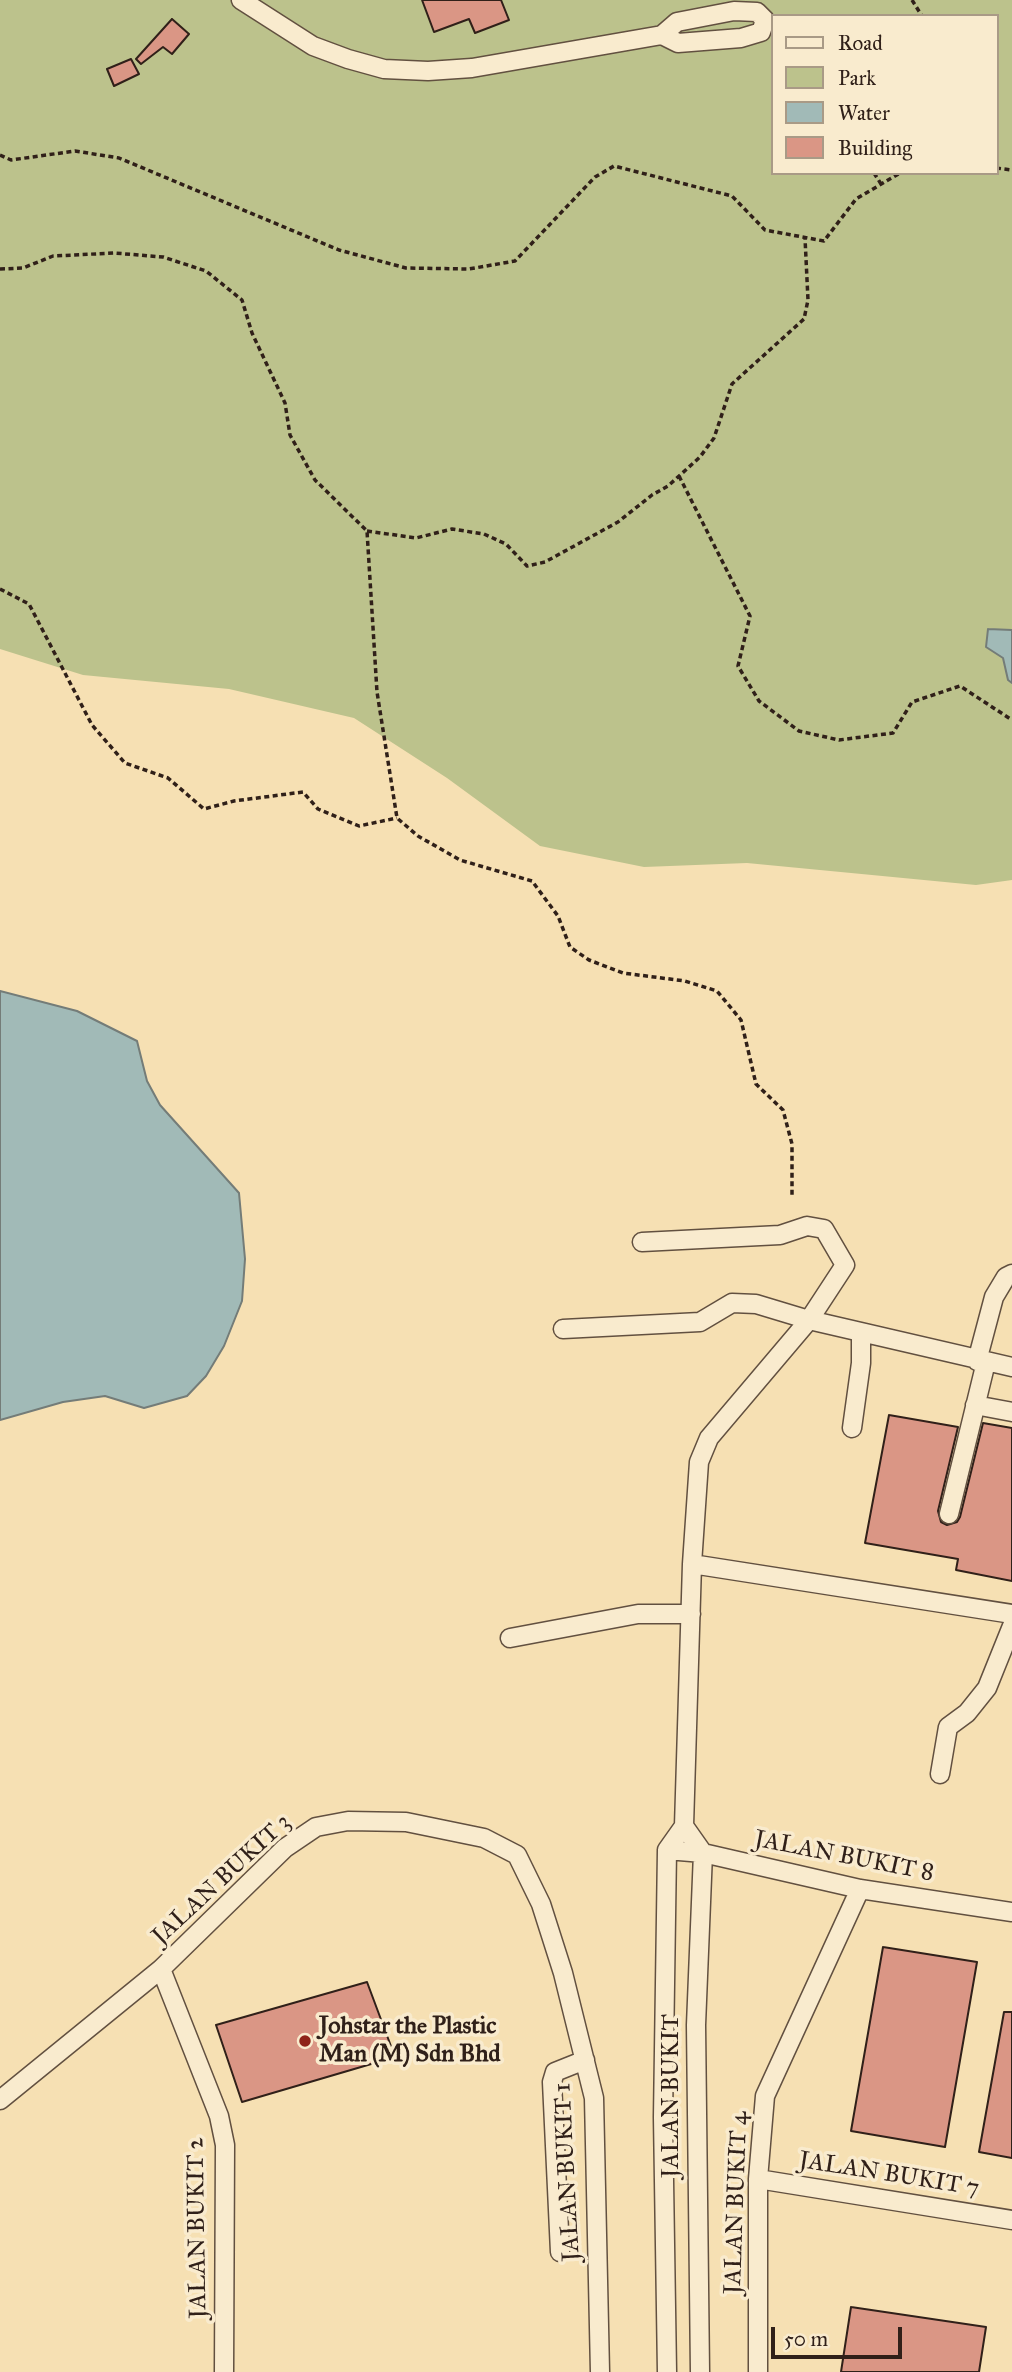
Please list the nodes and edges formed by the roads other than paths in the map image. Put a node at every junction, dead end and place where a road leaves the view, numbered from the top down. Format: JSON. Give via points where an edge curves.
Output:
{"nodes":[{"id":1,"x":241,"y":0,"type":"edge"},
{"id":2,"x":662,"y":35,"type":"junction"},
{"id":3,"x":642,"y":1242,"type":"dead end"},
{"id":4,"x":1012,"y":1274,"type":"edge"},
{"id":5,"x":808,"y":1320,"type":"junction"},
{"id":6,"x":564,"y":1329,"type":"dead end"},
{"id":7,"x":861,"y":1333,"type":"junction"},
{"id":8,"x":982,"y":1362,"type":"junction"},
{"id":9,"x":1012,"y":1367,"type":"edge"},
{"id":10,"x":975,"y":1405,"type":"junction"},
{"id":11,"x":1012,"y":1412,"type":"edge"},
{"id":12,"x":852,"y":1429,"type":"dead end"},
{"id":13,"x":949,"y":1514,"type":"dead end"},
{"id":14,"x":692,"y":1564,"type":"junction"},
{"id":15,"x":691,"y":1614,"type":"junction"},
{"id":16,"x":1012,"y":1614,"type":"edge"},
{"id":17,"x":1012,"y":1626,"type":"edge"},
{"id":18,"x":510,"y":1638,"type":"dead end"},
{"id":19,"x":940,"y":1774,"type":"dead end"},
{"id":20,"x":684,"y":1826,"type":"junction"},
{"id":21,"x":667,"y":1850,"type":"junction"},
{"id":22,"x":703,"y":1853,"type":"junction"},
{"id":23,"x":517,"y":1855,"type":"joint"},
{"id":24,"x":860,"y":1889,"type":"junction"},
{"id":25,"x":1012,"y":1912,"type":"edge"},
{"id":26,"x":161,"y":1969,"type":"junction"},
{"id":27,"x":585,"y":2060,"type":"junction"},
{"id":28,"x":0,"y":2100,"type":"edge"},
{"id":29,"x":758,"y":2179,"type":"junction"},
{"id":30,"x":1012,"y":2220,"type":"edge"},
{"id":31,"x":560,"y":2252,"type":"dead end"},
{"id":32,"x":224,"y":2372,"type":"edge"},
{"id":33,"x":600,"y":2372,"type":"edge"},
{"id":34,"x":667,"y":2372,"type":"edge"},
{"id":35,"x":700,"y":2372,"type":"edge"},
{"id":36,"x":758,"y":2372,"type":"edge"}],
"edges":[{"from":1,"to":2,"type":"street","via":[[313,46],[384,69],[472,68]]},
{"from":2,"to":2,"type":"street","via":[[677,22],[734,11],[757,12],[765,20],[761,32],[741,38],[678,43]]},
{"from":3,"to":5,"type":"street","via":[[780,1235],[807,1226],[824,1229],[845,1265]]},
{"from":4,"to":8,"type":"street","via":[[994,1297]]},
{"from":5,"to":6,"type":"street","via":[[756,1304],[732,1303],[700,1322]]},
{"from":5,"to":7,"type":"street"},
{"from":5,"to":14,"type":"street","via":[[709,1438],[699,1462]]},
{"from":7,"to":8,"type":"street"},
{"from":7,"to":12,"type":"street"},
{"from":8,"to":9,"type":"street"},
{"from":8,"to":10,"type":"street"},
{"from":10,"to":11,"type":"street"},
{"from":10,"to":13,"type":"street"},
{"from":14,"to":15,"type":"street"},
{"from":14,"to":16,"type":"street"},
{"from":15,"to":18,"type":"street","via":[[638,1614]]},
{"from":15,"to":20,"type":"street"},
{"from":17,"to":19,"type":"street","via":[[988,1688],[948,1727]]},
{"from":20,"to":21,"type":"street"},
{"from":20,"to":22,"type":"street"},
{"from":21,"to":22,"type":"street","name":"JALAN BUKIT 8"},
{"from":21,"to":34,"type":"street","name":"JALAN BUKIT","via":[[663,2117]]},
{"from":22,"to":24,"type":"street","name":"JALAN BUKIT 8"},
{"from":22,"to":35,"type":"street","name":"JALAN BUKIT","via":[[696,2025]]},
{"from":23,"to":26,"type":"street","name":"JALAN BUKIT 3","via":[[484,1838],[406,1822],[348,1821],[316,1827],[285,1848]]},
{"from":23,"to":27,"type":"street","name":"JALAN BUKIT 1","via":[[541,1904],[564,1973]]},
{"from":24,"to":25,"type":"street","name":"JALAN BUKIT 8"},
{"from":24,"to":29,"type":"street","name":"JALAN BUKIT 4","via":[[765,2096]]},
{"from":26,"to":28,"type":"street","name":"JALAN BUKIT 3"},
{"from":26,"to":32,"type":"street","name":"JALAN BUKIT 2","via":[[219,2116],[225,2145]]},
{"from":27,"to":31,"type":"street","via":[[555,2071],[552,2082]]},
{"from":27,"to":33,"type":"street","name":"JALAN BUKIT 1","via":[[594,2098]]},
{"from":29,"to":30,"type":"street","name":"JALAN BUKIT 7"},
{"from":29,"to":36,"type":"street","name":"JALAN BUKIT 4"}]}
